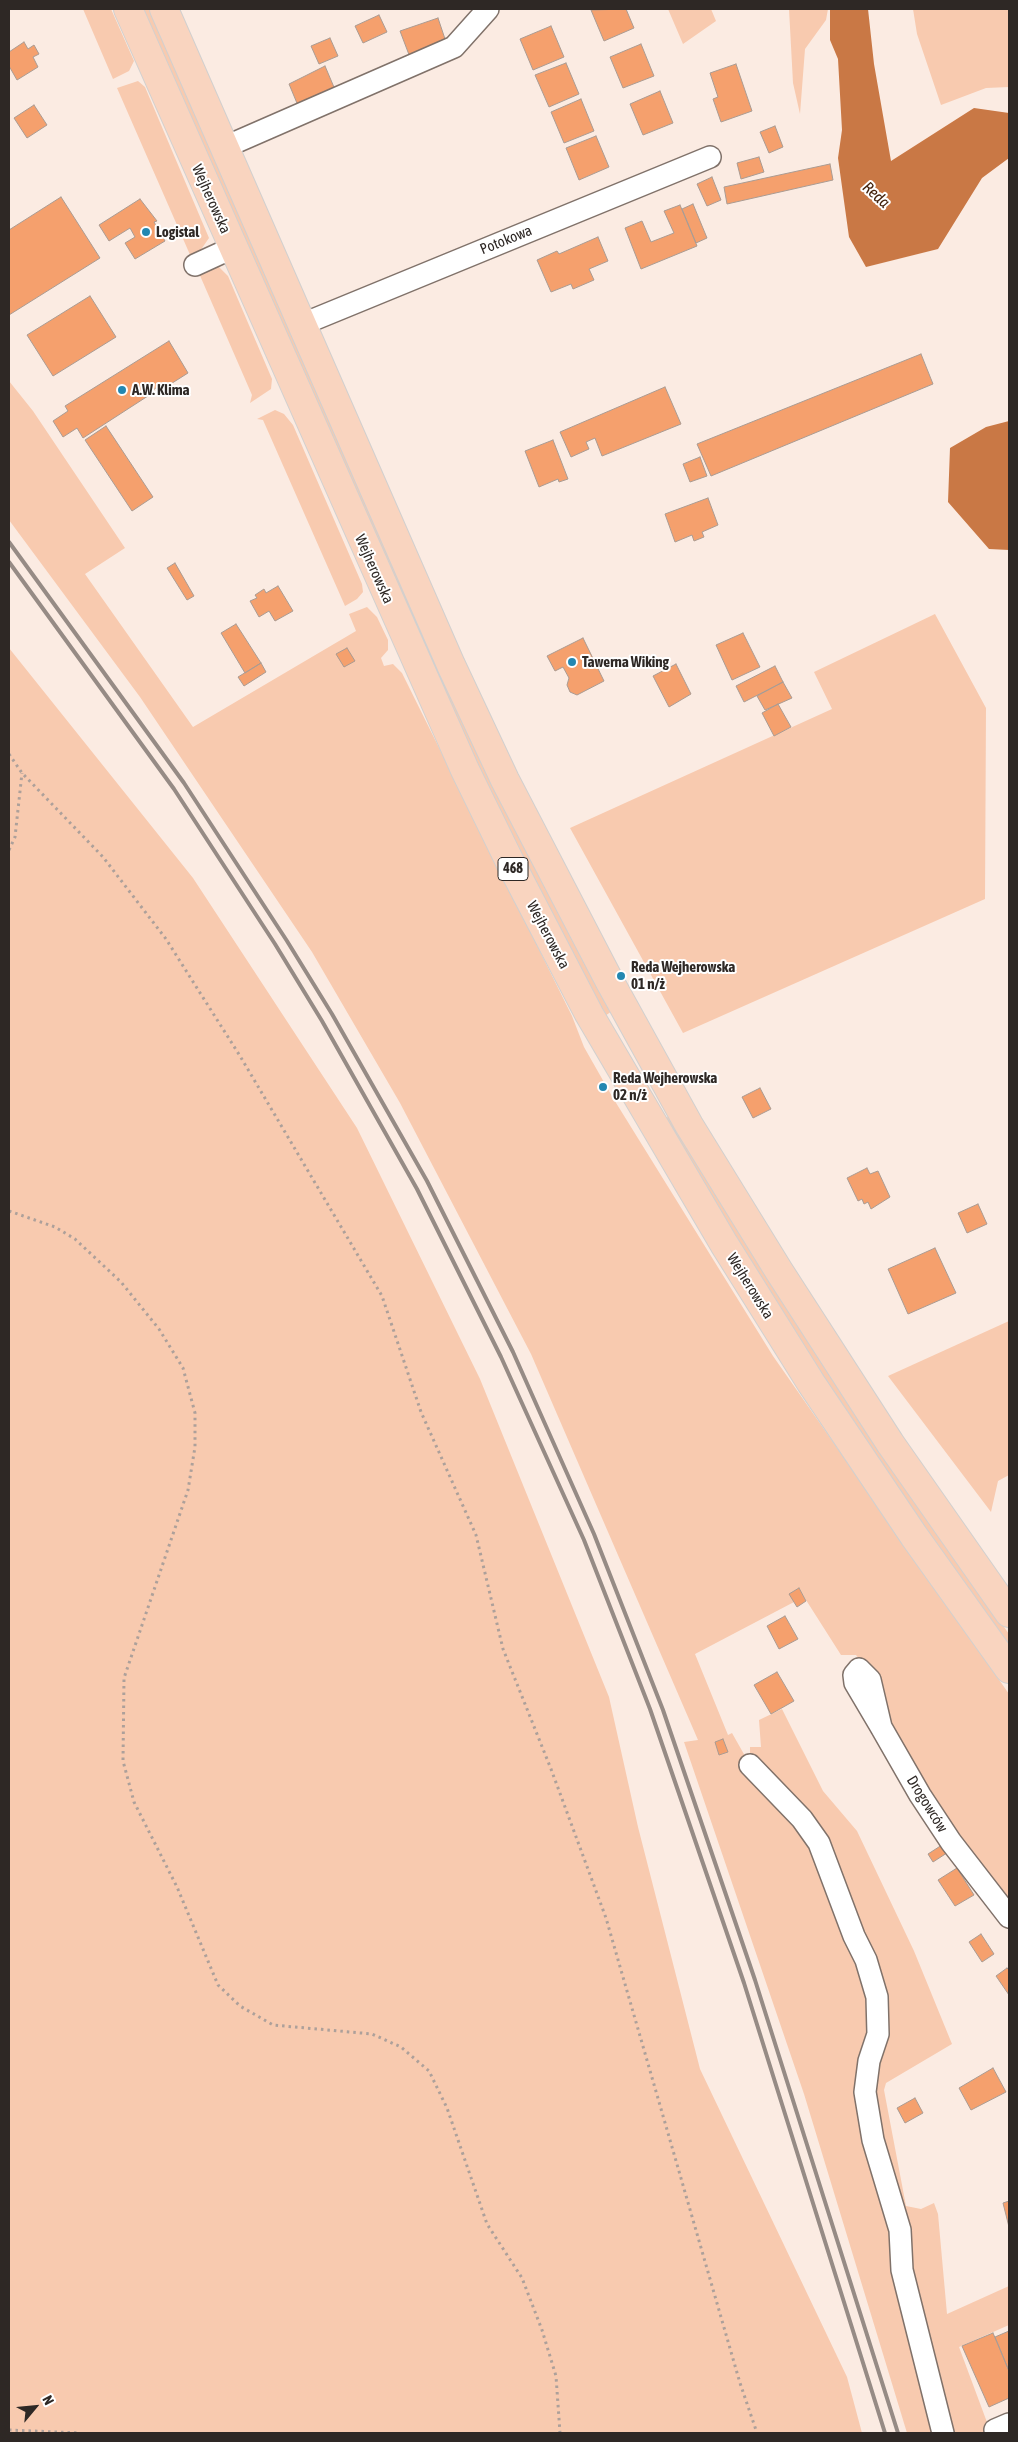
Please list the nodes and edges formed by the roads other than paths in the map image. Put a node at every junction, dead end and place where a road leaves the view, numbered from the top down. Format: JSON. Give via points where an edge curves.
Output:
{"nodes":[{"id":1,"x":128,"y":9,"type":"edge"},
{"id":2,"x":164,"y":9,"type":"edge"},
{"id":3,"x":488,"y":9,"type":"edge"},
{"id":4,"x":224,"y":147,"type":"junction"},
{"id":5,"x":710,"y":156,"type":"dead end"},
{"id":6,"x":232,"y":248,"type":"junction"},
{"id":7,"x":195,"y":265,"type":"dead end"},
{"id":8,"x":303,"y":324,"type":"junction"},
{"id":9,"x":659,"y":1073,"type":"junction"},
{"id":10,"x":632,"y":1089,"type":"junction"},
{"id":11,"x":1009,"y":1614,"type":"edge"},
{"id":12,"x":1009,"y":1669,"type":"edge"},
{"id":13,"x":855,"y":1683,"type":"dead end"},
{"id":14,"x":750,"y":1765,"type":"dead end"},
{"id":15,"x":1009,"y":1917,"type":"edge"},
{"id":16,"x":942,"y":2433,"type":"edge"}],
"edges":[{"from":1,"to":6,"type":"main road","name":"Wejherowska","number":"468"},
{"from":2,"to":4,"type":"main road","number":"468"},
{"from":3,"to":4,"type":"street","via":[[454,47]]},
{"from":4,"to":8,"type":"main road","number":"468"},
{"from":5,"to":8,"type":"street","name":"Potokowa"},
{"from":6,"to":7,"type":"street"},
{"from":6,"to":10,"type":"main road","name":"Wejherowska","number":"468","via":[[465,770],[523,888]]},
{"from":8,"to":9,"type":"main road","number":"468","via":[[451,665],[506,780]]},
{"from":9,"to":10,"type":"main road"},
{"from":9,"to":11,"type":"main road","number":"468","via":[[847,1378]]},
{"from":10,"to":12,"type":"main road","name":"Wejherowska","number":"468","via":[[811,1383]]},
{"from":13,"to":15,"type":"street","name":"Drogowców","via":[[920,1795]]},
{"from":14,"to":16,"type":"street","via":[[802,1819],[819,1843],[866,1960],[877,1997],[878,2034],[869,2062],[865,2092],[873,2140],[900,2230],[902,2270]]}]}
